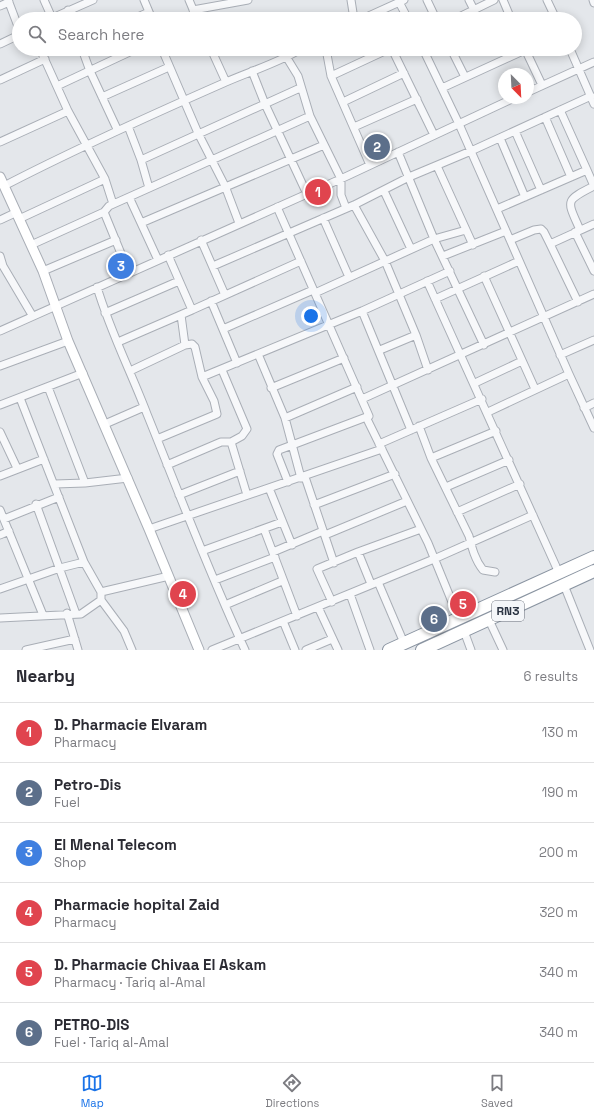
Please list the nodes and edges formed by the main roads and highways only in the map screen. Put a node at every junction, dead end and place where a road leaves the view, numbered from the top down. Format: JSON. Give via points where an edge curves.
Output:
{"nodes":[{"id":1,"x":594,"y":557,"type":"edge"},
{"id":2,"x":594,"y":571,"type":"edge"},
{"id":3,"x":389,"y":650,"type":"edge"},
{"id":4,"x":422,"y":650,"type":"edge"}],
"edges":[{"from":1,"to":3,"type":"highway","number":"RN3"},
{"from":2,"to":4,"type":"highway","number":"RN3"}]}
